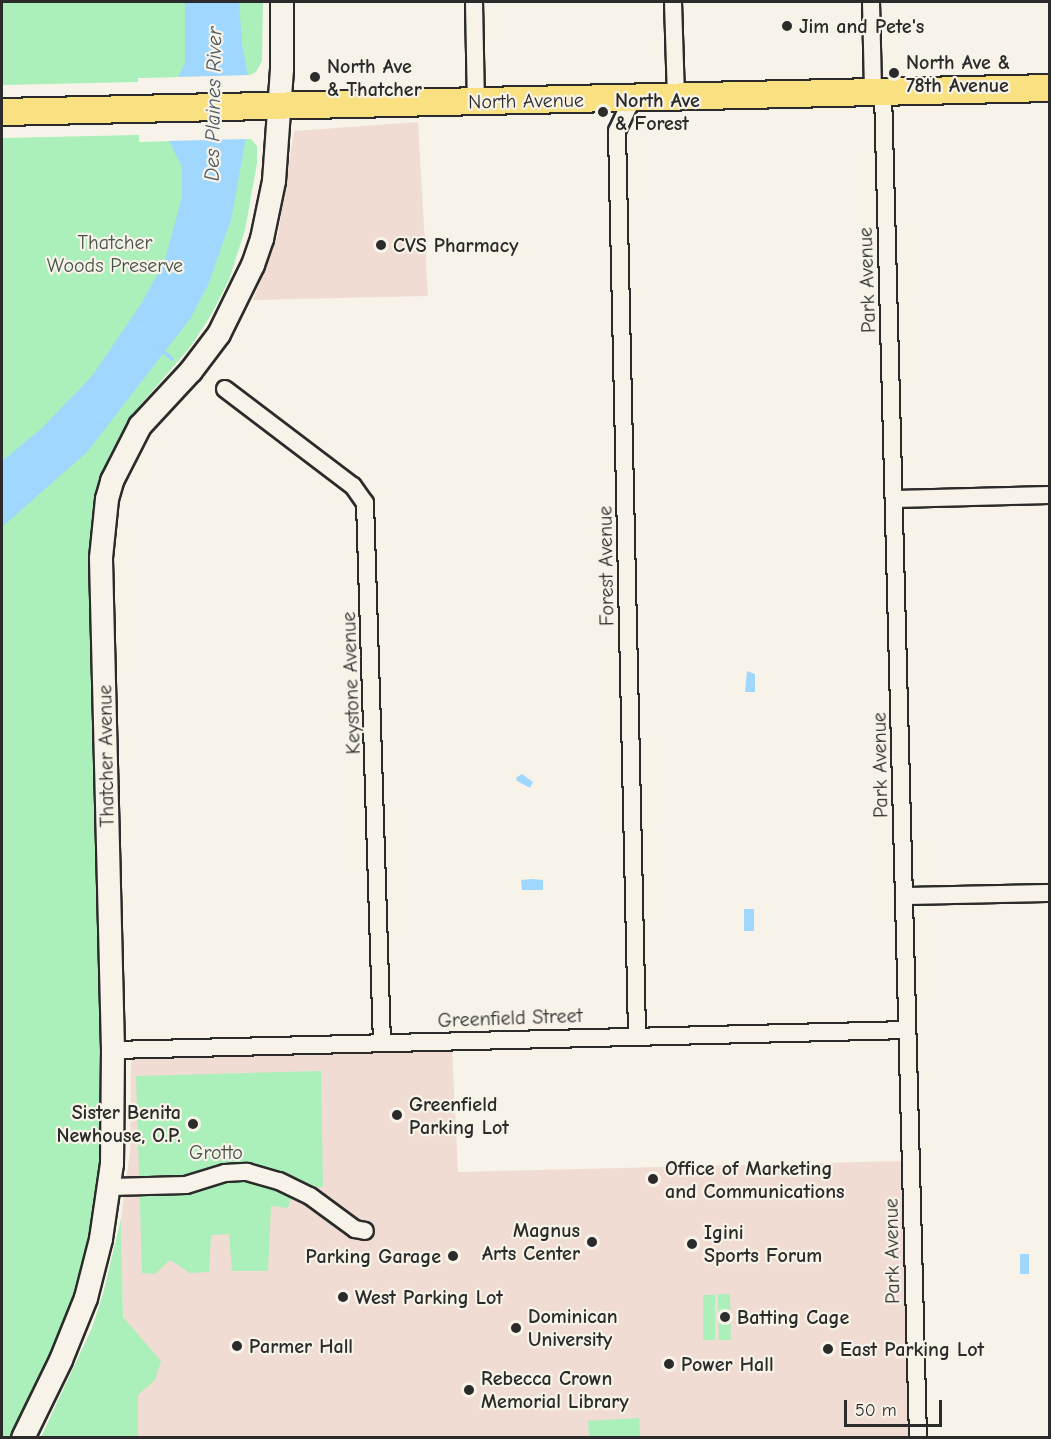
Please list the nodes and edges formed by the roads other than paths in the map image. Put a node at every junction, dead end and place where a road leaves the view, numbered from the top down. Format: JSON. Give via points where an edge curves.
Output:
{"nodes":[{"id":1,"x":282,"y":2,"type":"edge"},
{"id":2,"x":474,"y":2,"type":"edge"},
{"id":3,"x":673,"y":2,"type":"edge"},
{"id":4,"x":871,"y":2,"type":"edge"},
{"id":5,"x":1050,"y":88,"type":"edge"},
{"id":6,"x":878,"y":92,"type":"junction"},
{"id":7,"x":676,"y":98,"type":"junction"},
{"id":8,"x":632,"y":99,"type":"junction"},
{"id":9,"x":476,"y":102,"type":"junction"},
{"id":10,"x":280,"y":105,"type":"junction"},
{"id":11,"x":2,"y":112,"type":"edge"},
{"id":12,"x":225,"y":389,"type":"dead end"},
{"id":13,"x":1050,"y":495,"type":"edge"},
{"id":14,"x":894,"y":500,"type":"junction"},
{"id":15,"x":1050,"y":893,"type":"edge"},
{"id":16,"x":904,"y":896,"type":"junction"},
{"id":17,"x":907,"y":1030,"type":"junction"},
{"id":18,"x":638,"y":1036,"type":"junction"},
{"id":19,"x":382,"y":1043,"type":"junction"},
{"id":20,"x":113,"y":1050,"type":"junction"},
{"id":21,"x":110,"y":1187,"type":"junction"},
{"id":22,"x":365,"y":1231,"type":"dead end"},
{"id":23,"x":22,"y":1437,"type":"edge"},
{"id":24,"x":918,"y":1437,"type":"edge"}],
"edges":[{"from":1,"to":10,"type":"street","name":"Thatcher Avenue"},
{"from":2,"to":9,"type":"street"},
{"from":3,"to":7,"type":"street"},
{"from":4,"to":6,"type":"street","name":"Park Avenue"},
{"from":5,"to":6,"type":"main road","name":"North Avenue"},
{"from":6,"to":7,"type":"main road","name":"North Avenue"},
{"from":6,"to":14,"type":"street","name":"Park Avenue"},
{"from":7,"to":8,"type":"main road","name":"North Avenue"},
{"from":8,"to":9,"type":"main road","name":"North Avenue"},
{"from":8,"to":18,"type":"street","name":"Forest Avenue","via":[[617,131]]},
{"from":9,"to":10,"type":"main road","name":"North Avenue"},
{"from":10,"to":11,"type":"main road","name":"North Avenue"},
{"from":10,"to":20,"type":"street","name":"Thatcher Avenue","via":[[273,181],[253,265],[219,334],[140,426],[112,481],[102,523]]},
{"from":12,"to":19,"type":"street","name":"Keystone Avenue","via":[[353,486],[365,502]]},
{"from":13,"to":14,"type":"street"},
{"from":14,"to":16,"type":"street","name":"Park Avenue"},
{"from":15,"to":16,"type":"street"},
{"from":16,"to":17,"type":"street","name":"Park Avenue"},
{"from":17,"to":18,"type":"street","name":"Greenfield Street"},
{"from":17,"to":24,"type":"street","name":"Park Avenue"},
{"from":18,"to":19,"type":"street","name":"Greenfield Street"},
{"from":19,"to":20,"type":"street","name":"Greenfield Street"},
{"from":20,"to":21,"type":"street","name":"Thatcher Avenue","via":[[115,1128]]},
{"from":21,"to":22,"type":"street","via":[[186,1185],[225,1173],[247,1172],[310,1196],[355,1229]]},
{"from":21,"to":23,"type":"street","name":"Thatcher Avenue","via":[[86,1298],[61,1360]]}]}
